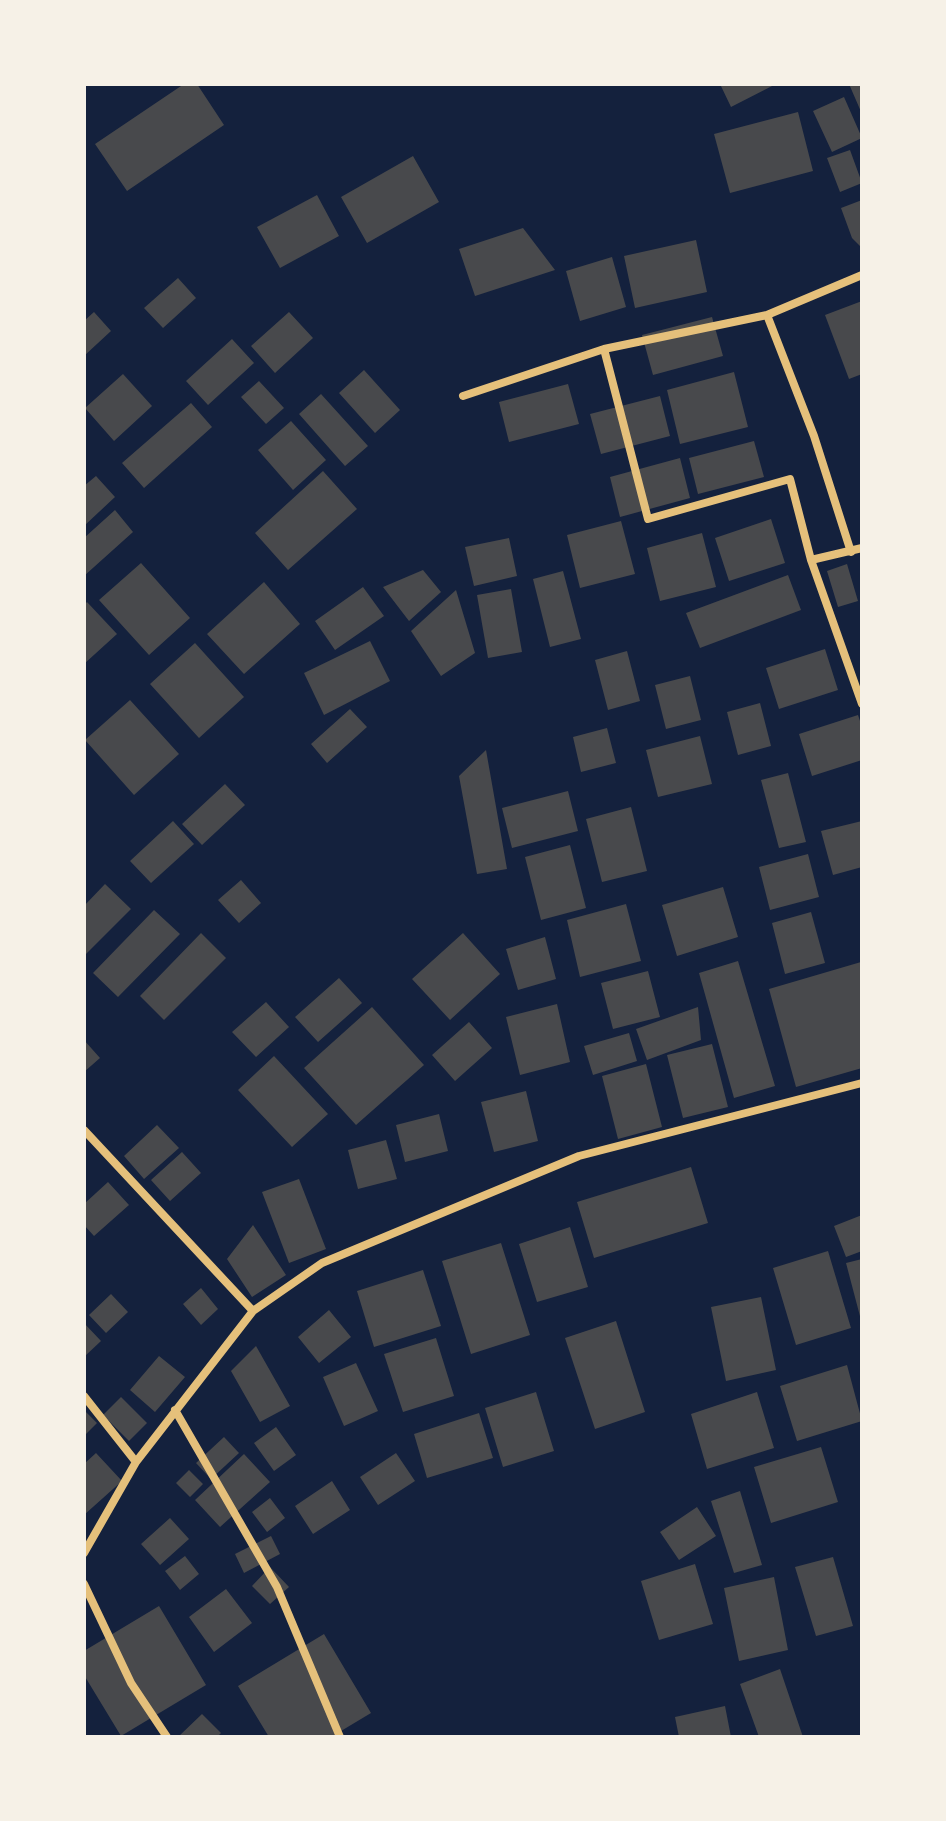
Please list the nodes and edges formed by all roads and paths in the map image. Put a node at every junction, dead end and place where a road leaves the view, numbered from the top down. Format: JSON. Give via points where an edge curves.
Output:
{"nodes":[{"id":1,"x":862,"y":275,"type":"edge"},
{"id":2,"x":767,"y":315,"type":"junction"},
{"id":3,"x":604,"y":349,"type":"junction"},
{"id":4,"x":463,"y":396,"type":"dead end"},
{"id":5,"x":862,"y":548,"type":"edge"},
{"id":6,"x":851,"y":552,"type":"junction"},
{"id":7,"x":811,"y":560,"type":"junction"},
{"id":8,"x":862,"y":704,"type":"edge"},
{"id":9,"x":862,"y":1083,"type":"edge"},
{"id":10,"x":84,"y":1130,"type":"edge"},
{"id":11,"x":253,"y":1311,"type":"junction"},
{"id":12,"x":84,"y":1396,"type":"edge"},
{"id":13,"x":175,"y":1410,"type":"junction"},
{"id":14,"x":136,"y":1462,"type":"junction"},
{"id":15,"x":84,"y":1553,"type":"edge"},
{"id":16,"x":84,"y":1584,"type":"edge"},
{"id":17,"x":167,"y":1737,"type":"edge"},
{"id":18,"x":340,"y":1737,"type":"edge"}],
"edges":[{"from":1,"to":2,"type":"street"},
{"from":2,"to":3,"type":"street"},
{"from":2,"to":6,"type":"street"},
{"from":3,"to":4,"type":"street"},
{"from":3,"to":7,"type":"street","via":[[648,519],[790,479]]},
{"from":5,"to":6,"type":"street"},
{"from":6,"to":7,"type":"street"},
{"from":7,"to":8,"type":"street"},
{"from":9,"to":11,"type":"street","via":[[579,1156],[322,1263]]},
{"from":10,"to":11,"type":"street"},
{"from":11,"to":13,"type":"street"},
{"from":12,"to":14,"type":"street"},
{"from":13,"to":14,"type":"street"},
{"from":13,"to":18,"type":"street","via":[[277,1587]]},
{"from":14,"to":15,"type":"street"},
{"from":16,"to":17,"type":"street","via":[[131,1683]]}]}
